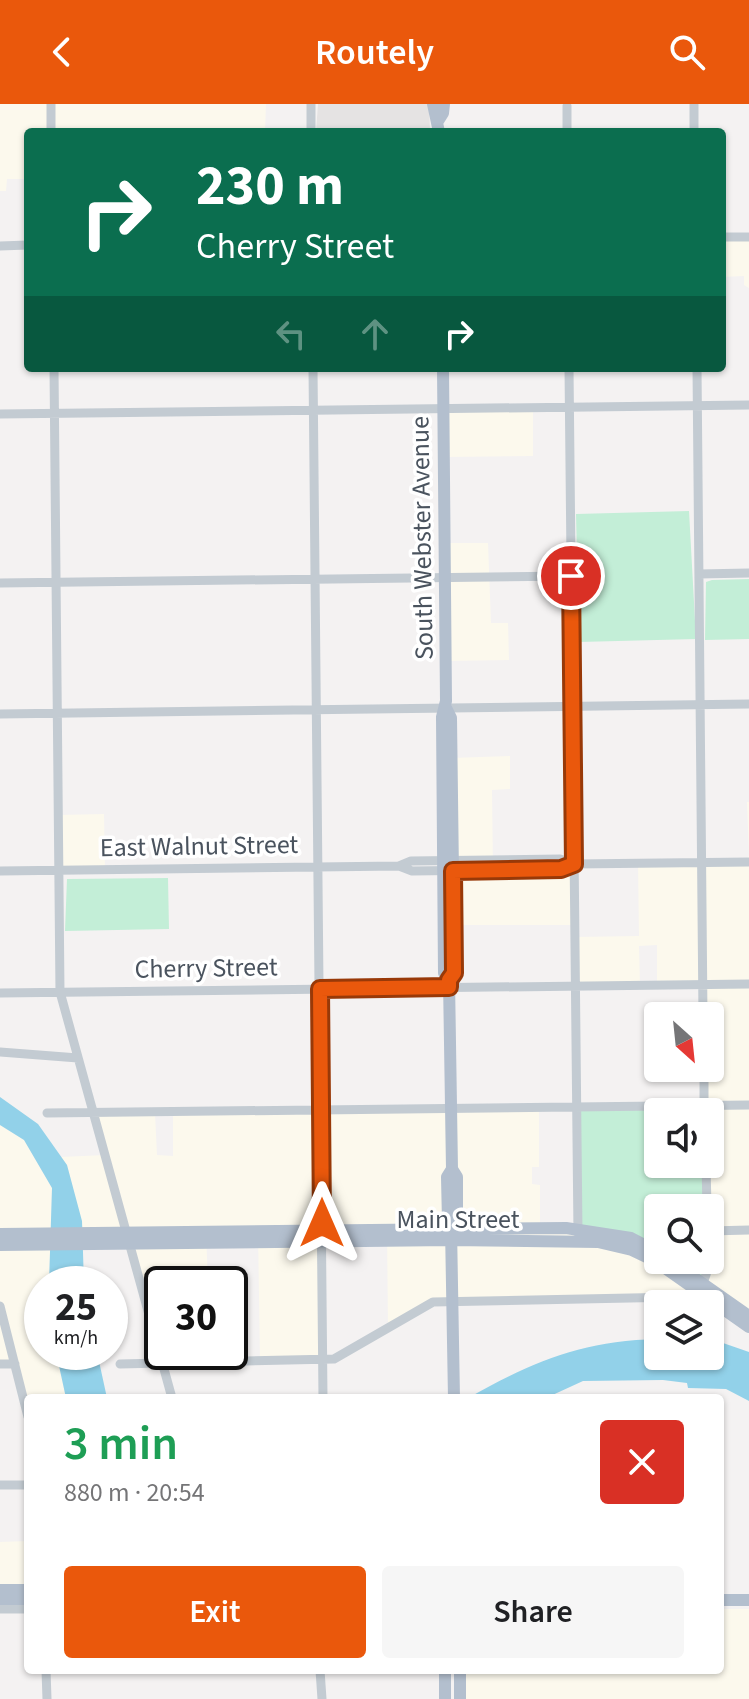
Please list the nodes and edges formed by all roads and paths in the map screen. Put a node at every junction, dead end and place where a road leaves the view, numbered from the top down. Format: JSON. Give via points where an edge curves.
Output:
{"nodes":[{"id":1,"x":51,"y":104,"type":"edge"},
{"id":2,"x":311,"y":104,"type":"edge"},
{"id":3,"x":433,"y":104,"type":"edge"},
{"id":4,"x":444,"y":104,"type":"edge"},
{"id":5,"x":694,"y":105,"type":"edge"},
{"id":6,"x":567,"y":106,"type":"dead end"},
{"id":7,"x":438,"y":127,"type":"edge"},
{"id":8,"x":51,"y":128,"type":"edge"},
{"id":9,"x":311,"y":128,"type":"edge"},
{"id":10,"x":567,"y":128,"type":"edge"},
{"id":11,"x":694,"y":128,"type":"edge"},
{"id":12,"x":726,"y":237,"type":"edge"},
{"id":13,"x":749,"y":237,"type":"edge"},
{"id":14,"x":24,"y":245,"type":"edge"},
{"id":15,"x":0,"y":246,"type":"edge"},
{"id":16,"x":54,"y":372,"type":"edge"},
{"id":17,"x":313,"y":372,"type":"edge"},
{"id":18,"x":443,"y":372,"type":"edge"},
{"id":19,"x":569,"y":372,"type":"edge"},
{"id":20,"x":697,"y":372,"type":"edge"},
{"id":21,"x":749,"y":405,"type":"edge"},
{"id":22,"x":697,"y":406,"type":"junction"},
{"id":23,"x":569,"y":407,"type":"junction"},
{"id":24,"x":443,"y":409,"type":"junction"},
{"id":25,"x":314,"y":410,"type":"junction"},
{"id":26,"x":0,"y":414,"type":"edge"},
{"id":27,"x":54,"y":414,"type":"junction"},
{"id":28,"x":749,"y":573,"type":"edge"},
{"id":29,"x":699,"y":574,"type":"junction"},
{"id":30,"x":571,"y":576,"type":"junction"},
{"id":31,"x":445,"y":577,"type":"junction"},
{"id":32,"x":316,"y":579,"type":"junction"},
{"id":33,"x":56,"y":582,"type":"junction"},
{"id":34,"x":0,"y":583,"type":"edge"},
{"id":35,"x":749,"y":704,"type":"edge"},
{"id":36,"x":700,"y":705,"type":"junction"},
{"id":37,"x":572,"y":707,"type":"junction"},
{"id":38,"x":446,"y":708,"type":"junction"},
{"id":39,"x":317,"y":710,"type":"junction"},
{"id":40,"x":57,"y":713,"type":"junction"},
{"id":41,"x":0,"y":714,"type":"edge"},
{"id":42,"x":702,"y":862,"type":"junction"},
{"id":43,"x":749,"y":862,"type":"edge"},
{"id":44,"x":574,"y":864,"type":"junction"},
{"id":45,"x":447,"y":866,"type":"junction"},
{"id":46,"x":319,"y":867,"type":"junction"},
{"id":47,"x":59,"y":870,"type":"junction"},
{"id":48,"x":0,"y":871,"type":"edge"},
{"id":49,"x":449,"y":984,"type":"junction"},
{"id":50,"x":703,"y":984,"type":"junction"},
{"id":51,"x":749,"y":984,"type":"edge"},
{"id":52,"x":575,"y":986,"type":"junction"},
{"id":53,"x":320,"y":989,"type":"junction"},
{"id":54,"x":60,"y":992,"type":"junction"},
{"id":55,"x":0,"y":993,"type":"edge"},
{"id":56,"x":703,"y":1002,"type":"edge"},
{"id":57,"x":0,"y":1052,"type":"edge"},
{"id":58,"x":78,"y":1058,"type":"junction"},
{"id":59,"x":749,"y":1105,"type":"edge"},
{"id":60,"x":576,"y":1107,"type":"junction"},
{"id":61,"x":724,"y":1107,"type":"edge"},
{"id":62,"x":644,"y":1108,"type":"edge"},
{"id":63,"x":450,"y":1109,"type":"junction"},
{"id":64,"x":321,"y":1111,"type":"junction"},
{"id":65,"x":47,"y":1113,"type":"dead end"},
{"id":66,"x":94,"y":1113,"type":"junction"},
{"id":67,"x":749,"y":1230,"type":"edge"},
{"id":68,"x":724,"y":1231,"type":"edge"},
{"id":69,"x":0,"y":1234,"type":"edge"},
{"id":70,"x":451,"y":1234,"type":"junction"},
{"id":71,"x":578,"y":1234,"type":"junction"},
{"id":72,"x":322,"y":1237,"type":"junction"},
{"id":73,"x":130,"y":1238,"type":"junction"},
{"id":74,"x":49,"y":1239,"type":"junction"},
{"id":75,"x":0,"y":1245,"type":"edge"},
{"id":76,"x":644,"y":1245,"type":"edge"},
{"id":77,"x":684,"y":1274,"type":"edge"},
{"id":78,"x":708,"y":1274,"type":"edge"},
{"id":79,"x":698,"y":1288,"type":"junction"},
{"id":80,"x":144,"y":1291,"type":"edge"},
{"id":81,"x":452,"y":1301,"type":"junction"},
{"id":82,"x":0,"y":1306,"type":"edge"},
{"id":83,"x":749,"y":1316,"type":"edge"},
{"id":84,"x":749,"y":1327,"type":"edge"},
{"id":85,"x":324,"y":1360,"type":"junction"},
{"id":86,"x":248,"y":1361,"type":"edge"},
{"id":87,"x":0,"y":1364,"type":"edge"},
{"id":88,"x":15,"y":1364,"type":"junction"},
{"id":89,"x":165,"y":1370,"type":"edge"},
{"id":90,"x":171,"y":1394,"type":"edge"},
{"id":91,"x":323,"y":1394,"type":"edge"},
{"id":92,"x":454,"y":1394,"type":"edge"},
{"id":93,"x":24,"y":1401,"type":"edge"},
{"id":94,"x":0,"y":1485,"type":"edge"},
{"id":95,"x":24,"y":1485,"type":"edge"},
{"id":96,"x":0,"y":1590,"type":"edge"},
{"id":97,"x":24,"y":1590,"type":"edge"},
{"id":98,"x":0,"y":1599,"type":"edge"},
{"id":99,"x":24,"y":1599,"type":"edge"},
{"id":100,"x":724,"y":1600,"type":"edge"},
{"id":101,"x":749,"y":1600,"type":"edge"},
{"id":102,"x":0,"y":1609,"type":"edge"},
{"id":103,"x":24,"y":1609,"type":"edge"},
{"id":104,"x":46,"y":1674,"type":"edge"},
{"id":105,"x":320,"y":1674,"type":"edge"},
{"id":106,"x":445,"y":1674,"type":"edge"},
{"id":107,"x":460,"y":1674,"type":"edge"},
{"id":108,"x":47,"y":1699,"type":"edge"},
{"id":109,"x":322,"y":1699,"type":"edge"},
{"id":110,"x":445,"y":1699,"type":"edge"},
{"id":111,"x":460,"y":1699,"type":"edge"}],
"edges":[{"from":1,"to":8,"type":"street"},
{"from":2,"to":9,"type":"street"},
{"from":3,"to":7,"type":"main road"},
{"from":4,"to":7,"type":"main road"},
{"from":5,"to":11,"type":"street"},
{"from":6,"to":10,"type":"street"},
{"from":12,"to":13,"type":"street"},
{"from":14,"to":15,"type":"street"},
{"from":16,"to":27,"type":"street"},
{"from":17,"to":25,"type":"street"},
{"from":18,"to":24,"type":"main road","name":"South Webster Avenue"},
{"from":19,"to":23,"type":"street"},
{"from":20,"to":22,"type":"street"},
{"from":21,"to":22,"type":"street"},
{"from":22,"to":23,"type":"street"},
{"from":22,"to":29,"type":"street"},
{"from":23,"to":24,"type":"street"},
{"from":23,"to":30,"type":"street"},
{"from":24,"to":25,"type":"street"},
{"from":24,"to":31,"type":"main road","name":"South Webster Avenue"},
{"from":25,"to":27,"type":"street"},
{"from":25,"to":32,"type":"street"},
{"from":26,"to":27,"type":"street"},
{"from":27,"to":33,"type":"street"},
{"from":28,"to":29,"type":"street"},
{"from":29,"to":36,"type":"street"},
{"from":30,"to":31,"type":"street"},
{"from":30,"to":37,"type":"street"},
{"from":31,"to":32,"type":"street"},
{"from":31,"to":38,"type":"main road","name":"South Webster Avenue"},
{"from":32,"to":33,"type":"street"},
{"from":32,"to":39,"type":"street"},
{"from":33,"to":34,"type":"street"},
{"from":33,"to":40,"type":"street"},
{"from":35,"to":36,"type":"street"},
{"from":36,"to":37,"type":"street"},
{"from":36,"to":42,"type":"street"},
{"from":37,"to":38,"type":"street"},
{"from":37,"to":44,"type":"street"},
{"from":38,"to":39,"type":"street"},
{"from":38,"to":45,"type":"main road","name":"South Webster Avenue","via":[[451,718]]},
{"from":39,"to":40,"type":"street"},
{"from":39,"to":46,"type":"street"},
{"from":40,"to":41,"type":"street"},
{"from":40,"to":47,"type":"street"},
{"from":42,"to":43,"type":"street","name":"East Walnut Street"},
{"from":42,"to":44,"type":"street","name":"East Walnut Street"},
{"from":42,"to":50,"type":"street"},
{"from":44,"to":45,"type":"street","name":"East Walnut Street","via":[[561,869]]},
{"from":44,"to":52,"type":"street"},
{"from":45,"to":46,"type":"street","name":"East Walnut Street","via":[[412,871],[399,866]]},
{"from":45,"to":49,"type":"main road","name":"South Webster Avenue","via":[[444,973]]},
{"from":46,"to":47,"type":"street","name":"East Walnut Street"},
{"from":46,"to":53,"type":"street"},
{"from":47,"to":48,"type":"street","name":"East Walnut Street"},
{"from":47,"to":54,"type":"street"},
{"from":49,"to":52,"type":"street","name":"Cherry Street"},
{"from":49,"to":53,"type":"street","name":"Cherry Street"},
{"from":49,"to":63,"type":"main road","name":"South Webster Avenue"},
{"from":50,"to":51,"type":"street","name":"Cherry Street"},
{"from":50,"to":52,"type":"street","name":"Cherry Street"},
{"from":50,"to":56,"type":"street"},
{"from":52,"to":60,"type":"street"},
{"from":53,"to":54,"type":"street","name":"Cherry Street"},
{"from":53,"to":64,"type":"street"},
{"from":54,"to":55,"type":"street","name":"Cherry Street"},
{"from":54,"to":58,"type":"street"},
{"from":57,"to":58,"type":"street"},
{"from":58,"to":66,"type":"street"},
{"from":59,"to":61,"type":"street"},
{"from":60,"to":62,"type":"street"},
{"from":60,"to":63,"type":"street"},
{"from":60,"to":71,"type":"street"},
{"from":63,"to":64,"type":"street"},
{"from":63,"to":70,"type":"main road","name":"South Webster Avenue","via":[[452,1169],[457,1177],[457,1222]]},
{"from":64,"to":66,"type":"street"},
{"from":64,"to":72,"type":"street"},
{"from":65,"to":66,"type":"street"},
{"from":66,"to":73,"type":"street"},
{"from":67,"to":68,"type":"street"},
{"from":69,"to":74,"type":"main road","name":"Main Street"},
{"from":70,"to":71,"type":"main road","name":"Main Street"},
{"from":70,"to":72,"type":"main road","name":"Main Street"},
{"from":70,"to":81,"type":"main road","name":"South Webster Avenue"},
{"from":71,"to":76,"type":"main road","name":"Main Street","via":[[631,1238]]},
{"from":71,"to":79,"type":"main road","name":"Main Street","via":[[644,1255]]},
{"from":72,"to":73,"type":"main road","name":"Main Street"},
{"from":72,"to":85,"type":"street"},
{"from":73,"to":74,"type":"main road","name":"Main Street"},
{"from":73,"to":80,"type":"street"},
{"from":74,"to":75,"type":"main road","name":"Main Street"},
{"from":77,"to":79,"type":"main road","name":"Main Street"},
{"from":78,"to":79,"type":"street"},
{"from":79,"to":81,"type":"street","via":[[679,1297]]},
{"from":79,"to":83,"type":"main road","name":"Main Street"},
{"from":79,"to":84,"type":"main road","name":"Main Street"},
{"from":81,"to":85,"type":"street","via":[[433,1302]]},
{"from":81,"to":92,"type":"main road","name":"South Webster Avenue"},
{"from":82,"to":88,"type":"street"},
{"from":85,"to":86,"type":"street"},
{"from":85,"to":91,"type":"street"},
{"from":87,"to":88,"type":"street"},
{"from":88,"to":93,"type":"street"},
{"from":89,"to":90,"type":"street"},
{"from":94,"to":95,"type":"street"},
{"from":96,"to":97,"type":"main road"},
{"from":98,"to":99,"type":"main road"},
{"from":100,"to":101,"type":"main road"},
{"from":102,"to":103,"type":"street"},
{"from":104,"to":108,"type":"street"},
{"from":105,"to":109,"type":"street"},
{"from":106,"to":110,"type":"main road"},
{"from":107,"to":111,"type":"main road"}]}
